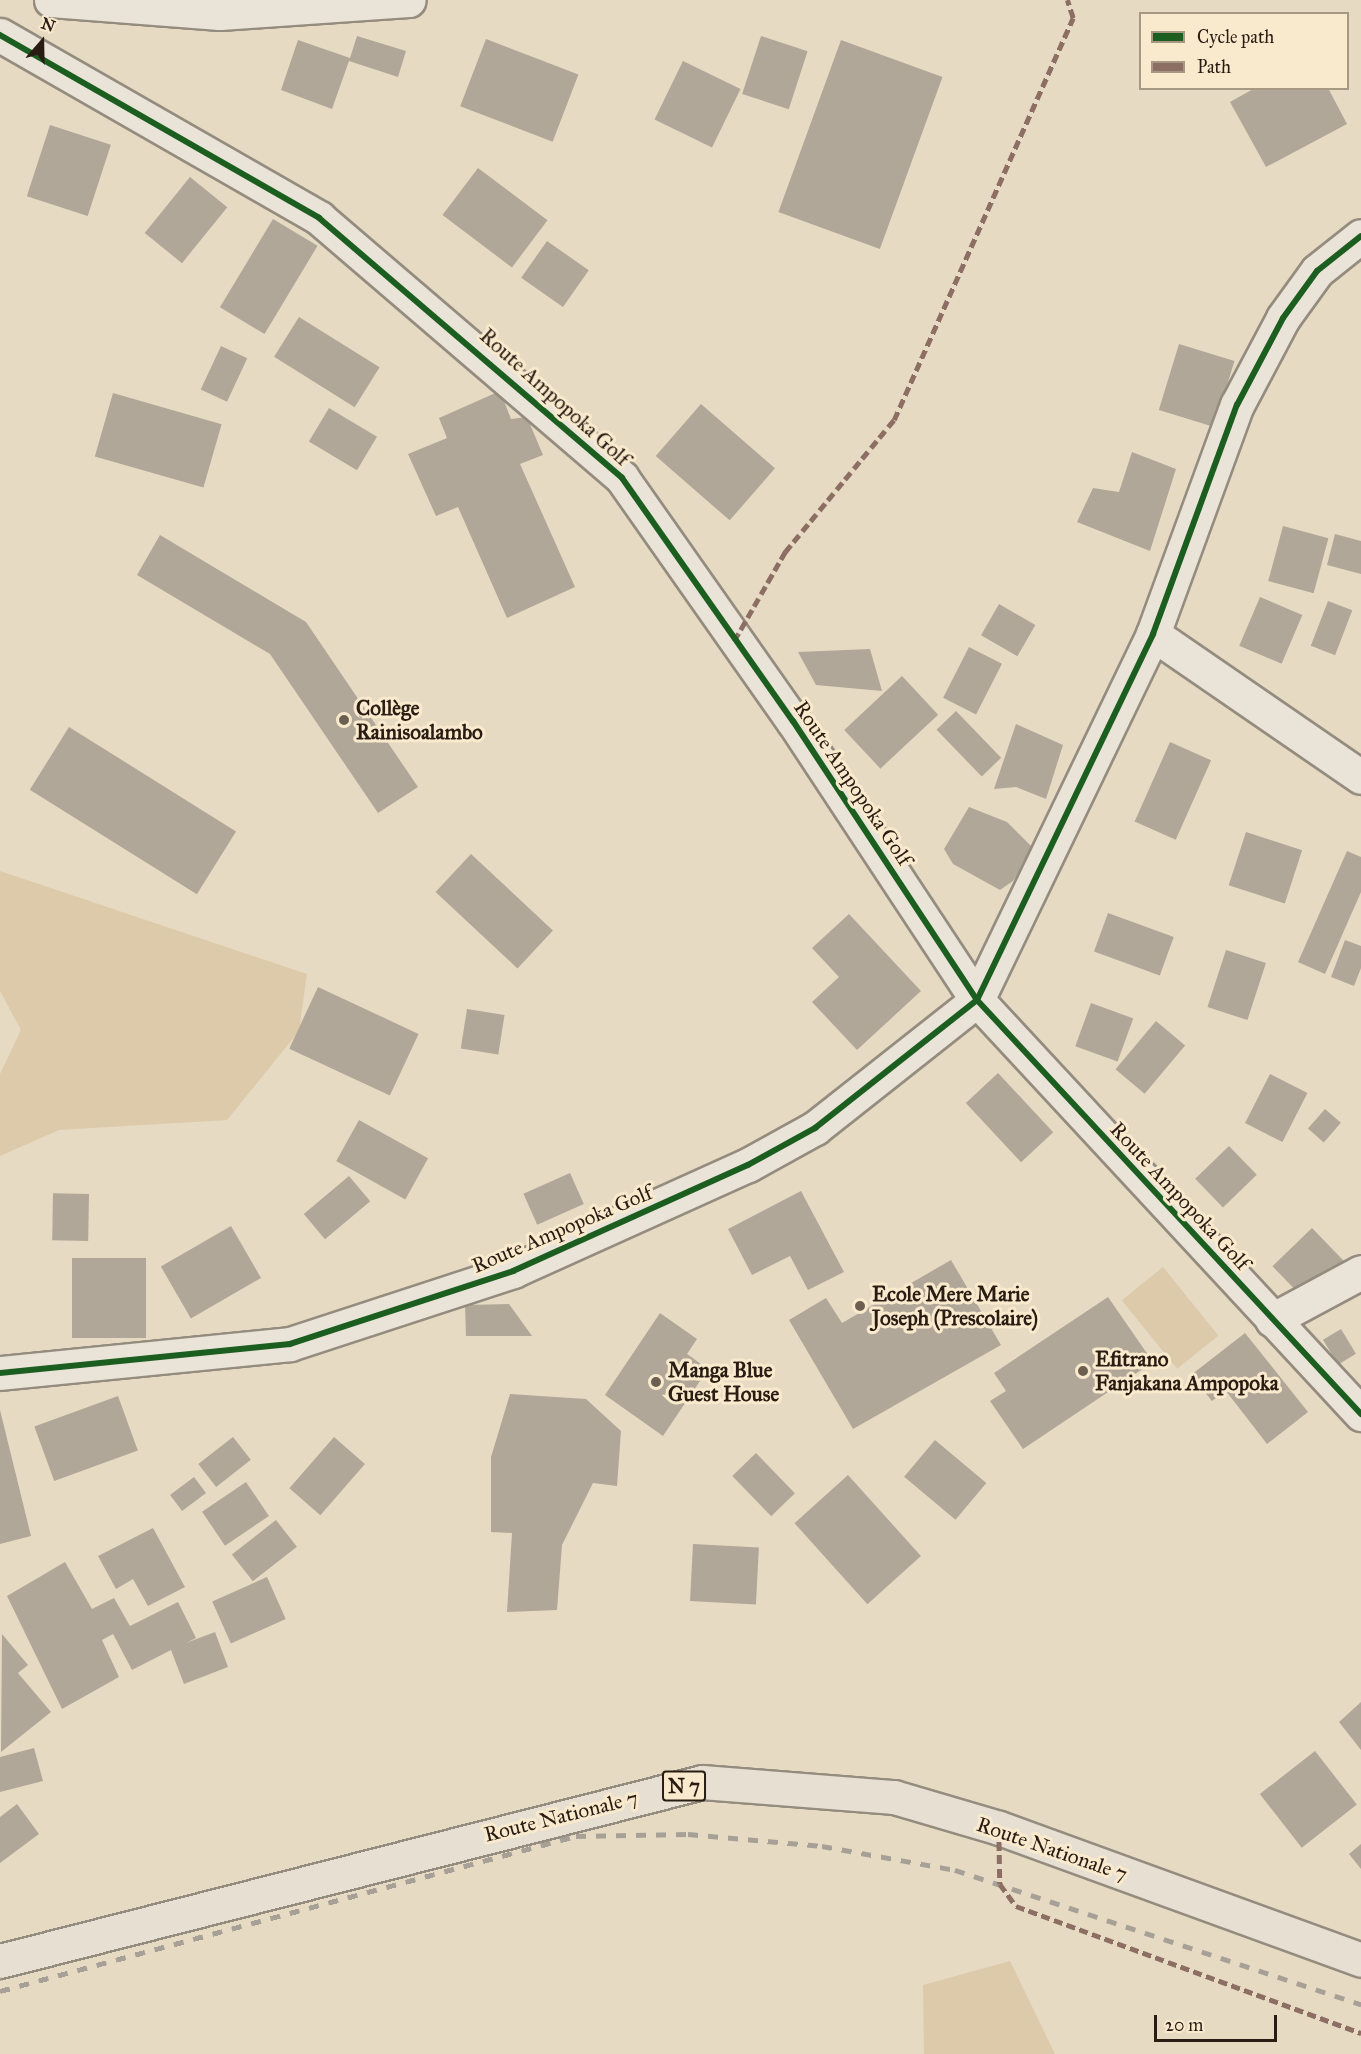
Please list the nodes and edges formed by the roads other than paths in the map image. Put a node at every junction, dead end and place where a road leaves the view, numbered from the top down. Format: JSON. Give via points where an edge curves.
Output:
{"nodes":[{"id":1,"x":51,"y":0,"type":"edge"},
{"id":2,"x":409,"y":0,"type":"edge"},
{"id":3,"x":222,"y":6,"type":"edge"},
{"id":4,"x":0,"y":35,"type":"edge"},
{"id":5,"x":1361,"y":236,"type":"edge"},
{"id":6,"x":1153,"y":634,"type":"junction"},
{"id":7,"x":1361,"y":777,"type":"edge"},
{"id":8,"x":977,"y":1000,"type":"junction"},
{"id":9,"x":1361,"y":1272,"type":"edge"},
{"id":10,"x":1272,"y":1320,"type":"junction"},
{"id":11,"x":0,"y":1373,"type":"edge"},
{"id":12,"x":1361,"y":1414,"type":"edge"},
{"id":13,"x":1361,"y":1959,"type":"edge"},
{"id":14,"x":0,"y":1961,"type":"edge"}],
"edges":[{"from":1,"to":3,"type":"street"},
{"from":2,"to":3,"type":"street"},
{"from":4,"to":8,"type":"street","name":"Route Ampopoka Golf","via":[[319,218],[622,478],[793,721]]},
{"from":5,"to":6,"type":"street","via":[[1317,272],[1283,318],[1237,405]]},
{"from":6,"to":7,"type":"street"},
{"from":6,"to":8,"type":"street"},
{"from":8,"to":10,"type":"street","name":"Route Ampopoka Golf"},
{"from":8,"to":11,"type":"street","name":"Route Ampopoka Golf","via":[[815,1128],[748,1165],[513,1271],[290,1344]]},
{"from":9,"to":10,"type":"street"},
{"from":10,"to":12,"type":"street","name":"Route Ampopoka Golf"},
{"from":13,"to":14,"type":"main road","name":"Route Nationale 7","number":"N 7","via":[[999,1828],[894,1797],[702,1782]]}]}
